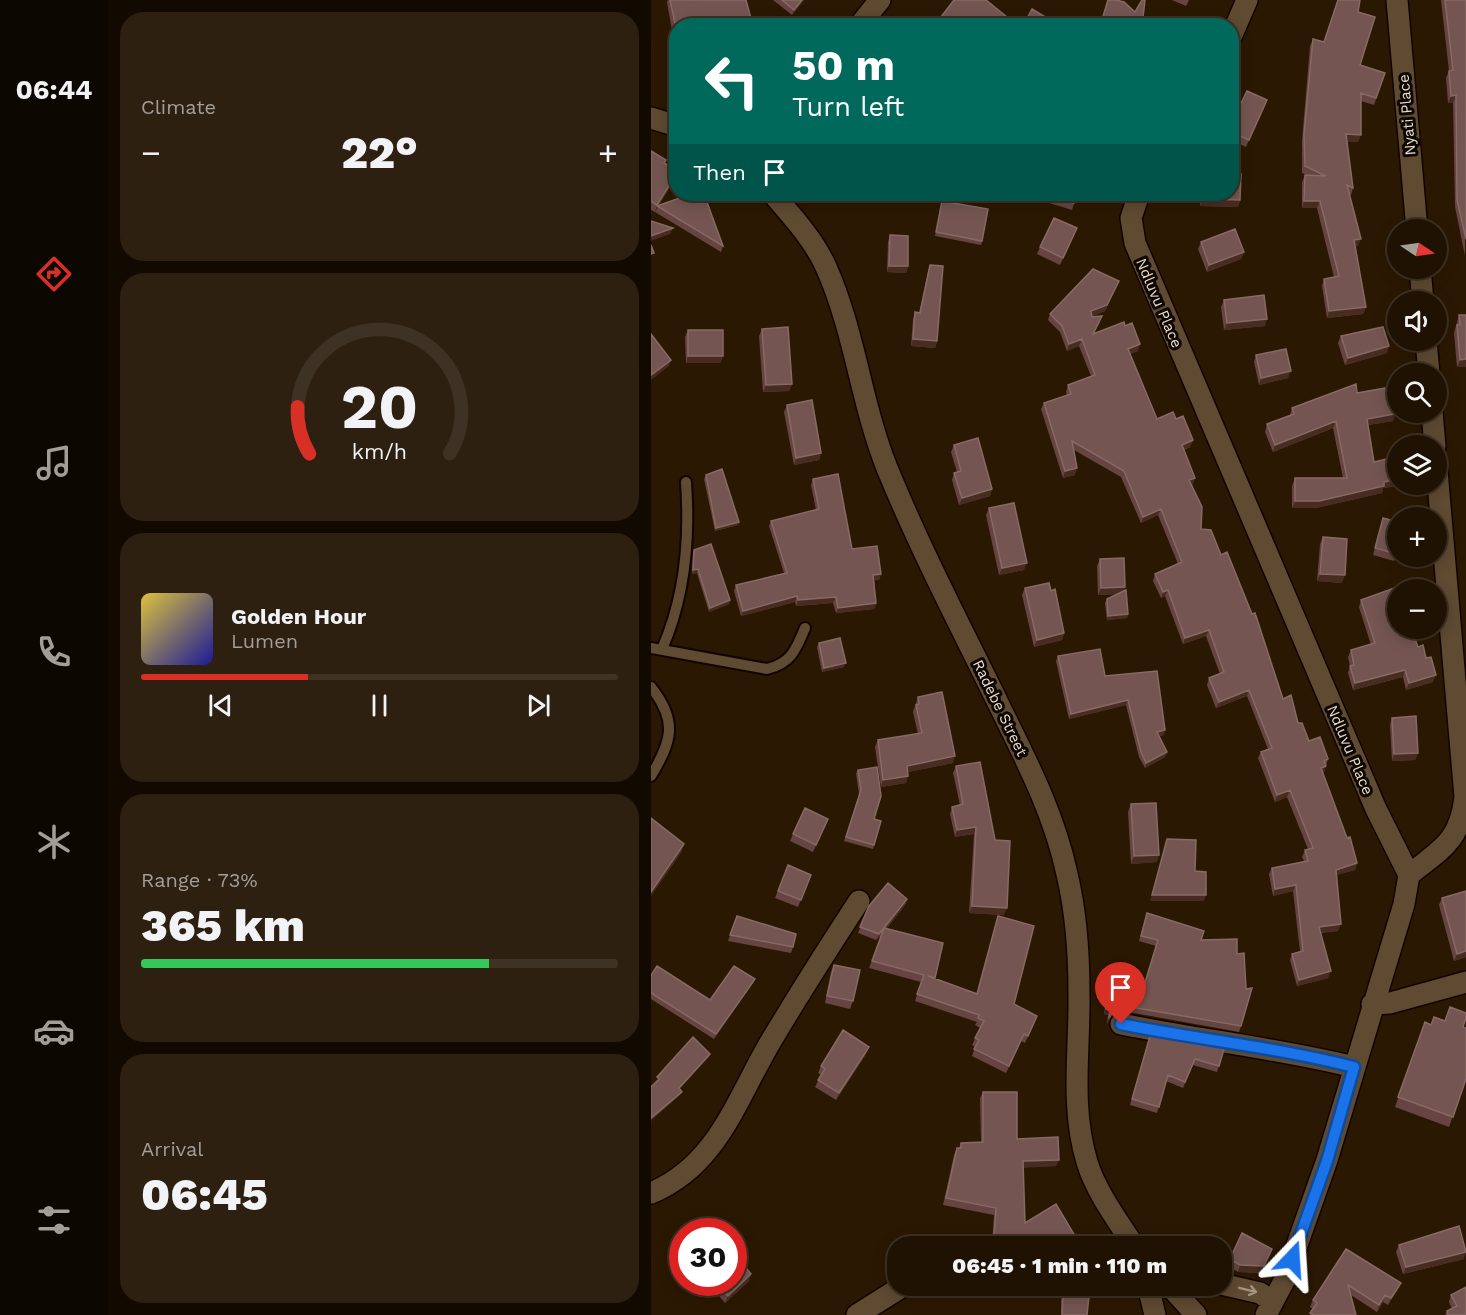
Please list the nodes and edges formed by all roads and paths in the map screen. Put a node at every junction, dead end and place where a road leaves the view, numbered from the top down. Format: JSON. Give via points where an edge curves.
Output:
{"nodes":[{"id":1,"x":881,"y":0,"type":"edge"},
{"id":2,"x":1247,"y":0,"type":"edge"},
{"id":3,"x":1397,"y":0,"type":"edge"},
{"id":4,"x":866,"y":18,"type":"edge"},
{"id":5,"x":1239,"y":18,"type":"edge"},
{"id":6,"x":651,"y":117,"type":"edge"},
{"id":7,"x":669,"y":123,"type":"edge"},
{"id":8,"x":779,"y":201,"type":"edge"},
{"id":9,"x":1137,"y":201,"type":"edge"},
{"id":10,"x":1416,"y":219,"type":"edge"},
{"id":11,"x":686,"y":482,"type":"dead end"},
{"id":12,"x":1439,"y":495,"type":"edge"},
{"id":13,"x":805,"y":628,"type":"dead end"},
{"id":14,"x":657,"y":648,"type":"edge"},
{"id":15,"x":651,"y":687,"type":"edge"},
{"id":16,"x":651,"y":776,"type":"edge"},
{"id":17,"x":1409,"y":875,"type":"junction"},
{"id":18,"x":859,"y":901,"type":"dead end"},
{"id":19,"x":1466,"y":982,"type":"edge"},
{"id":20,"x":1372,"y":1004,"type":"junction"},
{"id":21,"x":1121,"y":1024,"type":"dead end"},
{"id":22,"x":1354,"y":1067,"type":"junction"},
{"id":23,"x":651,"y":1193,"type":"edge"},
{"id":24,"x":1127,"y":1236,"type":"edge"},
{"id":25,"x":1232,"y":1287,"type":"edge"},
{"id":26,"x":887,"y":1296,"type":"edge"},
{"id":27,"x":1150,"y":1296,"type":"edge"},
{"id":28,"x":1179,"y":1296,"type":"edge"},
{"id":29,"x":1269,"y":1308,"type":"edge"},
{"id":30,"x":857,"y":1315,"type":"edge"},
{"id":31,"x":1155,"y":1315,"type":"edge"},
{"id":32,"x":1196,"y":1315,"type":"edge"}],
"edges":[{"from":1,"to":4,"type":"street"},
{"from":2,"to":5,"type":"street"},
{"from":3,"to":10,"type":"street","name":"Nyati Place"},
{"from":6,"to":7,"type":"street"},
{"from":8,"to":24,"type":"street","name":"Radebe Street","via":[[825,265],[856,354],[871,423],[887,469],[1042,793],[1059,840],[1076,928],[1079,1124],[1087,1164]]},
{"from":9,"to":17,"type":"street","name":"Ndluvu Place","via":[[1131,218],[1135,243],[1376,809]]},
{"from":11,"to":14,"type":"lane","via":[[688,521],[675,615]]},
{"from":12,"to":17,"type":"street","via":[[1465,797],[1463,817],[1452,840]]},
{"from":13,"to":14,"type":"lane","via":[[790,659],[767,669]]},
{"from":15,"to":16,"type":"lane","via":[[665,705],[670,720],[665,748]]},
{"from":17,"to":20,"type":"street","via":[[1404,904]]},
{"from":18,"to":23,"type":"street","via":[[763,1055],[730,1121],[702,1157]]},
{"from":19,"to":20,"type":"street"},
{"from":20,"to":22,"type":"street"},
{"from":21,"to":22,"type":"street","via":[[1257,1046]]},
{"from":22,"to":29,"type":"street","via":[[1327,1161],[1285,1278]]},
{"from":25,"to":29,"type":"street","one_way":true,"via":[[1260,1293]]},
{"from":26,"to":30,"type":"street"},
{"from":27,"to":31,"type":"street"},
{"from":28,"to":32,"type":"street"}]}
